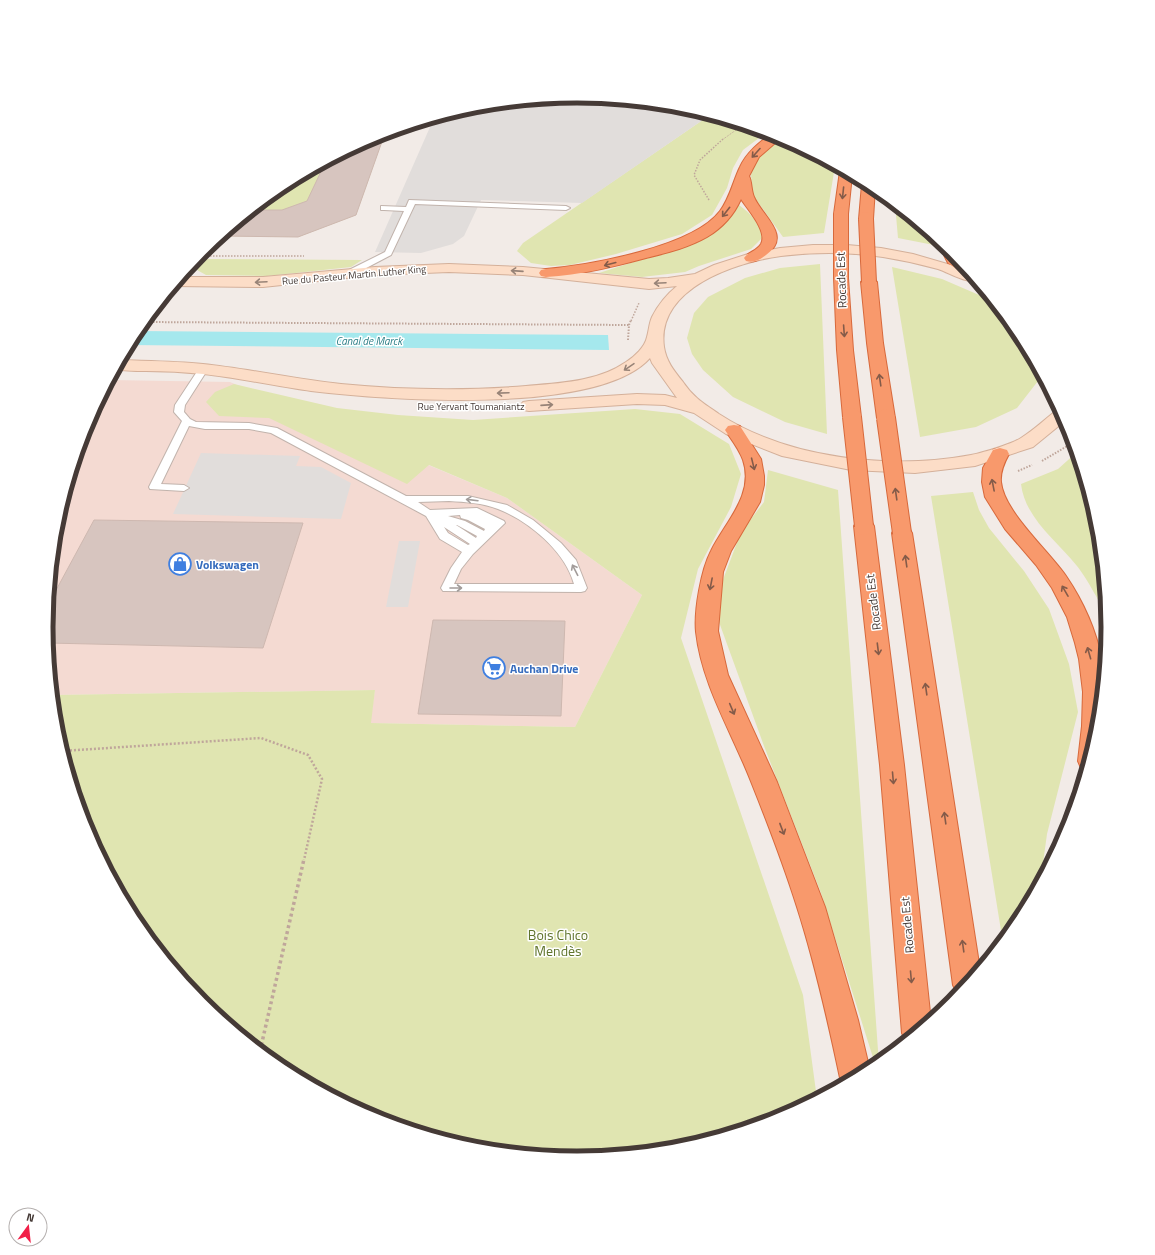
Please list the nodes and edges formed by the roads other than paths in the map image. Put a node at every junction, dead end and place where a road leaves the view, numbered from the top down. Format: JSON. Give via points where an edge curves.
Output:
{"nodes":[{"id":1,"x":771,"y":140,"type":"edge"},
{"id":2,"x":845,"y":176,"type":"edge"},
{"id":3,"x":744,"y":178,"type":"junction"},
{"id":4,"x":868,"y":191,"type":"edge"},
{"id":5,"x":384,"y":208,"type":"dead end"},
{"id":6,"x":566,"y":208,"type":"dead end"},
{"id":7,"x":408,"y":209,"type":"junction"},
{"id":8,"x":751,"y":258,"type":"junction"},
{"id":9,"x":348,"y":274,"type":"junction"},
{"id":10,"x":546,"y":274,"type":"junction"},
{"id":11,"x":964,"y":274,"type":"edge"},
{"id":12,"x":698,"y":277,"type":"junction"},
{"id":13,"x":183,"y":282,"type":"edge"},
{"id":14,"x":655,"y":339,"type":"junction"},
{"id":15,"x":123,"y":365,"type":"edge"},
{"id":16,"x":203,"y":369,"type":"junction"},
{"id":17,"x":245,"y":376,"type":"junction"},
{"id":18,"x":699,"y":408,"type":"junction"},
{"id":19,"x":1058,"y":419,"type":"edge"},
{"id":20,"x":187,"y":422,"type":"junction"},
{"id":21,"x":1063,"y":429,"type":"edge"},
{"id":22,"x":734,"y":430,"type":"junction"},
{"id":23,"x":1046,"y":431,"type":"junction"},
{"id":24,"x":1000,"y":454,"type":"junction"},
{"id":25,"x":184,"y":488,"type":"dead end"},
{"id":26,"x":404,"y":499,"type":"junction"},
{"id":27,"x":430,"y":514,"type":"junction"},
{"id":28,"x":481,"y":540,"type":"junction"},
{"id":29,"x":1095,"y":713,"type":"edge"},
{"id":30,"x":967,"y":978,"type":"edge"},
{"id":31,"x":916,"y":1028,"type":"edge"},
{"id":32,"x":855,"y":1073,"type":"edge"}],
"edges":[{"from":1,"to":3,"type":"highway","one_way":true,"via":[[754,154]]},
{"from":2,"to":31,"type":"highway","name":"Rocade Est","one_way":true,"bridge":true,"via":[[840,278],[845,350],[892,765]]},
{"from":3,"to":8,"type":"highway","via":[[748,198],[766,224],[770,237],[765,250]]},
{"from":3,"to":10,"type":"highway","one_way":true,"via":[[736,198],[724,216],[708,230],[694,237],[664,249],[593,268]]},
{"from":30,"to":4,"type":"highway","one_way":true,"bridge":true,"via":[[873,329],[866,219]]},
{"from":5,"to":7,"type":"lane"},
{"from":6,"to":7,"type":"lane","via":[[412,202]]},
{"from":7,"to":9,"type":"lane","via":[[388,253]]},
{"from":8,"to":11,"type":"street","via":[[799,250],[862,251],[920,260]]},
{"from":8,"to":12,"type":"street"},
{"from":10,"to":9,"type":"street","name":"Rue du Pasteur Martin Luther King","one_way":true,"via":[[499,269],[449,268]]},
{"from":9,"to":13,"type":"street","name":"Rue du Pasteur Martin Luther King","one_way":true,"via":[[263,282]]},
{"from":12,"to":10,"type":"street","name":"Rue du Pasteur Martin Luther King","one_way":true,"via":[[649,284]]},
{"from":12,"to":14,"type":"street","via":[[679,291],[665,308],[657,324]]},
{"from":14,"to":17,"type":"street","name":"Rue Yervant Toumaniantz","one_way":true,"via":[[639,360],[623,372],[591,383],[543,390],[463,395],[390,394]]},
{"from":14,"to":18,"type":"street","via":[[658,356],[666,374],[679,391]]},
{"from":15,"to":16,"type":"street","name":"Rue Yervant Toumaniantz"},
{"from":16,"to":17,"type":"street","name":"Rue Yervant Toumaniantz"},
{"from":16,"to":20,"type":"lane","via":[[180,405],[179,412]]},
{"from":17,"to":18,"type":"street","name":"Rue Yervant Toumaniantz","one_way":true,"via":[[319,394],[399,405],[482,408],[637,399],[665,400]]},
{"from":18,"to":22,"type":"street"},
{"from":19,"to":23,"type":"street"},
{"from":20,"to":25,"type":"lane","via":[[154,487]]},
{"from":20,"to":26,"type":"lane","via":[[205,426],[249,426],[274,430]]},
{"from":21,"to":23,"type":"street"},
{"from":22,"to":24,"type":"street","via":[[791,452],[833,462],[870,466],[943,466]]},
{"from":22,"to":32,"type":"highway","one_way":true,"via":[[752,459],[754,485],[750,502],[727,540],[713,572],[707,631],[717,675],[764,782],[811,908],[843,1020]]},
{"from":23,"to":24,"type":"street","via":[[1025,444]]},
{"from":29,"to":24,"type":"highway","one_way":true,"via":[[1091,660],[1072,604],[1042,558],[1005,517],[997,503],[991,473]]},
{"from":26,"to":27,"type":"lane"},
{"from":28,"to":26,"type":"lane","one_way":true,"via":[[456,566],[447,588],[582,588],[570,559],[558,545],[504,508],[493,503],[459,498]]},
{"from":27,"to":28,"type":"lane","via":[[461,523]]},
{"from":27,"to":28,"type":"lane","via":[[444,536]]},
{"from":27,"to":28,"type":"lane","via":[[477,511],[500,523]]}]}
